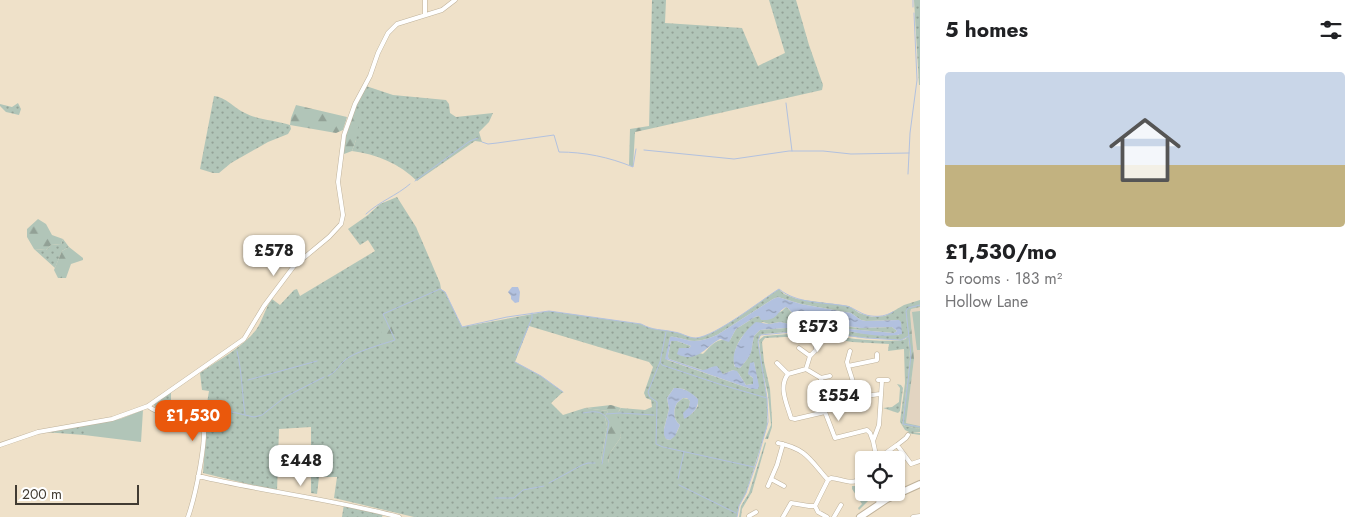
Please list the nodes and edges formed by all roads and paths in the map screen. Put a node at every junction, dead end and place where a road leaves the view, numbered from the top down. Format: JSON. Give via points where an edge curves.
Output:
{"nodes":[{"id":1,"x":425,"y":0,"type":"edge"},
{"id":2,"x":455,"y":0,"type":"edge"},
{"id":3,"x":425,"y":14,"type":"junction"},
{"id":4,"x":815,"y":339,"type":"dead end"},
{"id":5,"x":800,"y":348,"type":"dead end"},
{"id":6,"x":850,"y":351,"type":"dead end"},
{"id":7,"x":877,"y":354,"type":"dead end"},
{"id":8,"x":810,"y":356,"type":"junction"},
{"id":9,"x":777,"y":363,"type":"dead end"},
{"id":10,"x":848,"y":366,"type":"junction"},
{"id":11,"x":806,"y":368,"type":"junction"},
{"id":12,"x":788,"y":374,"type":"junction"},
{"id":13,"x":830,"y":376,"type":"dead end"},
{"id":14,"x":821,"y":378,"type":"junction"},
{"id":15,"x":888,"y":380,"type":"dead end"},
{"id":16,"x":821,"y":385,"type":"dead end"},
{"id":17,"x":880,"y":394,"type":"junction"},
{"id":18,"x":148,"y":406,"type":"junction"},
{"id":19,"x":866,"y":430,"type":"junction"},
{"id":20,"x":877,"y":430,"type":"junction"},
{"id":21,"x":908,"y":435,"type":"dead end"},
{"id":22,"x":873,"y":441,"type":"junction"},
{"id":23,"x":778,"y":443,"type":"dead end"},
{"id":24,"x":783,"y":444,"type":"junction"},
{"id":25,"x":0,"y":445,"type":"edge"},
{"id":26,"x":897,"y":445,"type":"junction"},
{"id":27,"x":875,"y":451,"type":"edge"},
{"id":28,"x":889,"y":451,"type":"edge"},
{"id":29,"x":920,"y":462,"type":"edge"},
{"id":30,"x":198,"y":476,"type":"junction"},
{"id":31,"x":771,"y":479,"type":"junction"},
{"id":32,"x":828,"y":480,"type":"junction"},
{"id":33,"x":855,"y":483,"type":"edge"},
{"id":34,"x":920,"y":484,"type":"edge"},
{"id":35,"x":768,"y":486,"type":"dead end"},
{"id":36,"x":784,"y":486,"type":"dead end"},
{"id":37,"x":905,"y":491,"type":"edge"},
{"id":38,"x":879,"y":501,"type":"edge"},
{"id":39,"x":884,"y":501,"type":"edge"},
{"id":40,"x":879,"y":504,"type":"junction"},
{"id":41,"x":841,"y":505,"type":"dead end"},
{"id":42,"x":815,"y":506,"type":"junction"},
{"id":43,"x":756,"y":512,"type":"dead end"},
{"id":44,"x":920,"y":516,"type":"edge"},
{"id":45,"x":188,"y":517,"type":"edge"},
{"id":46,"x":399,"y":517,"type":"edge"},
{"id":47,"x":748,"y":517,"type":"edge"},
{"id":48,"x":783,"y":517,"type":"edge"},
{"id":49,"x":827,"y":517,"type":"edge"},
{"id":50,"x":834,"y":517,"type":"edge"},
{"id":51,"x":860,"y":517,"type":"edge"},
{"id":52,"x":913,"y":517,"type":"edge"}],
"edges":[{"from":1,"to":3,"type":"street"},
{"from":2,"to":3,"type":"street","via":[[442,10]]},
{"from":3,"to":18,"type":"street","via":[[397,24],[388,32],[350,116],[338,172],[343,215],[338,229],[294,266],[244,339]]},
{"from":4,"to":8,"type":"street","via":[[816,350]]},
{"from":5,"to":8,"type":"street"},
{"from":6,"to":10,"type":"street"},
{"from":7,"to":10,"type":"street","via":[[877,360]]},
{"from":8,"to":11,"type":"street"},
{"from":9,"to":12,"type":"street"},
{"from":10,"to":17,"type":"street","via":[[858,397]]},
{"from":11,"to":12,"type":"street"},
{"from":11,"to":14,"type":"street"},
{"from":12,"to":19,"type":"street","via":[[783,386],[791,418],[825,412],[835,438]]},
{"from":13,"to":14,"type":"street"},
{"from":14,"to":16,"type":"street"},
{"from":15,"to":17,"type":"street","via":[[880,380]]},
{"from":17,"to":20,"type":"street"},
{"from":18,"to":25,"type":"street","via":[[112,419],[38,432]]},
{"from":18,"to":30,"type":"street","via":[[165,414],[203,418],[204,437]]},
{"from":19,"to":20,"type":"street"},
{"from":19,"to":22,"type":"street"},
{"from":20,"to":22,"type":"street"},
{"from":21,"to":26,"type":"street"},
{"from":22,"to":27,"type":"street"},
{"from":23,"to":24,"type":"street"},
{"from":24,"to":31,"type":"street"},
{"from":24,"to":32,"type":"street","via":[[807,455]]},
{"from":26,"to":28,"type":"street"},
{"from":26,"to":29,"type":"street","via":[[910,465]]},
{"from":30,"to":45,"type":"street"},
{"from":30,"to":46,"type":"street"},
{"from":31,"to":35,"type":"street"},
{"from":31,"to":36,"type":"street"},
{"from":32,"to":33,"type":"street","via":[[834,478]]},
{"from":32,"to":42,"type":"street"},
{"from":34,"to":37,"type":"main road"},
{"from":38,"to":40,"type":"street"},
{"from":39,"to":40,"type":"main road"},
{"from":40,"to":51,"type":"main road"},
{"from":41,"to":50,"type":"street"},
{"from":42,"to":48,"type":"street","via":[[791,503]]},
{"from":42,"to":49,"type":"street"},
{"from":43,"to":47,"type":"street"},
{"from":44,"to":52,"type":"street"}]}
